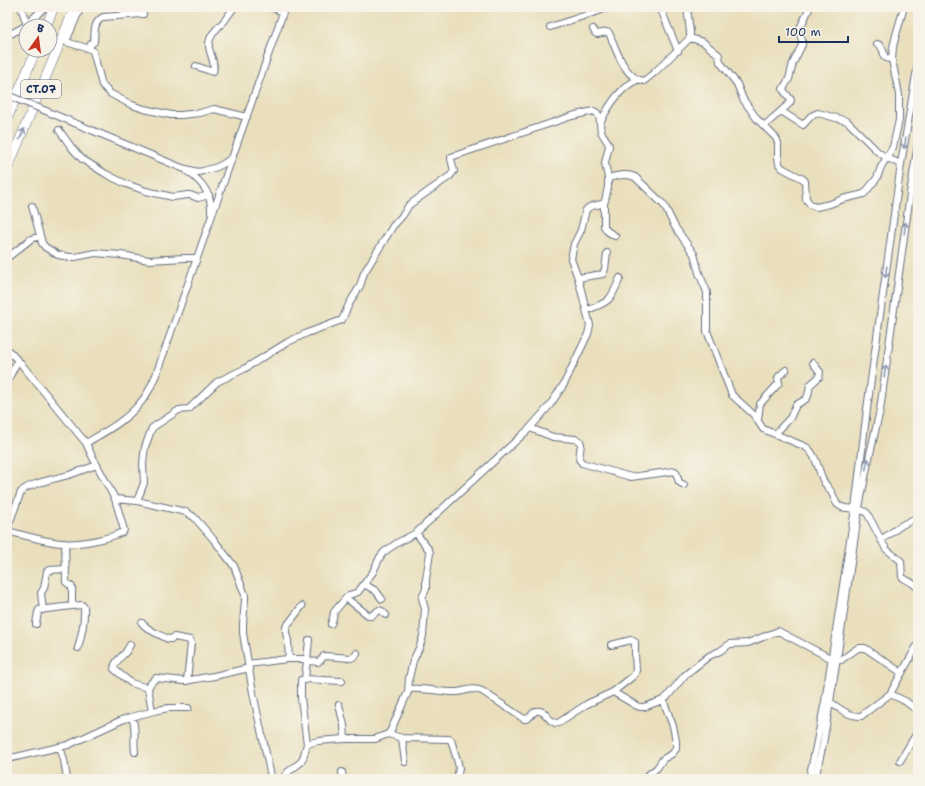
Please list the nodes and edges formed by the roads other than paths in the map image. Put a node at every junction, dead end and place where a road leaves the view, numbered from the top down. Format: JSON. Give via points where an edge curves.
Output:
{"nodes":[{"id":1,"x":21,"y":7,"type":"edge"},
{"id":2,"x":45,"y":7,"type":"edge"},
{"id":3,"x":54,"y":7,"type":"edge"},
{"id":4,"x":75,"y":7,"type":"edge"},
{"id":5,"x":81,"y":7,"type":"edge"},
{"id":6,"x":235,"y":7,"type":"edge"},
{"id":7,"x":271,"y":7,"type":"edge"},
{"id":8,"x":611,"y":7,"type":"edge"},
{"id":9,"x":687,"y":7,"type":"edge"},
{"id":10,"x":810,"y":7,"type":"edge"},
{"id":11,"x":904,"y":7,"type":"edge"},
{"id":12,"x":284,"y":10,"type":"edge"},
{"id":13,"x":662,"y":12,"type":"dead end"},
{"id":14,"x":143,"y":14,"type":"dead end"},
{"id":15,"x":25,"y":18,"type":"edge"},
{"id":16,"x":33,"y":18,"type":"edge"},
{"id":17,"x":49,"y":18,"type":"edge"},
{"id":18,"x":550,"y":27,"type":"dead end"},
{"id":19,"x":18,"y":29,"type":"edge"},
{"id":20,"x":593,"y":29,"type":"dead end"},
{"id":21,"x":7,"y":36,"type":"edge"},
{"id":22,"x":690,"y":38,"type":"junction"},
{"id":23,"x":877,"y":44,"type":"dead end"},
{"id":24,"x":89,"y":48,"type":"junction"},
{"id":25,"x":678,"y":51,"type":"junction"},
{"id":26,"x":33,"y":58,"type":"edge"},
{"id":27,"x":892,"y":60,"type":"junction"},
{"id":28,"x":918,"y":63,"type":"edge"},
{"id":29,"x":196,"y":66,"type":"dead end"},
{"id":30,"x":637,"y":80,"type":"junction"},
{"id":31,"x":7,"y":95,"type":"edge"},
{"id":32,"x":781,"y":111,"type":"junction"},
{"id":33,"x":247,"y":117,"type":"junction"},
{"id":34,"x":7,"y":119,"type":"edge"},
{"id":35,"x":600,"y":123,"type":"junction"},
{"id":36,"x":764,"y":126,"type":"junction"},
{"id":37,"x":58,"y":130,"type":"dead end"},
{"id":38,"x":918,"y":144,"type":"edge"},
{"id":39,"x":232,"y":157,"type":"junction"},
{"id":40,"x":887,"y":158,"type":"junction"},
{"id":41,"x":901,"y":164,"type":"junction"},
{"id":42,"x":182,"y":168,"type":"junction"},
{"id":43,"x":7,"y":170,"type":"edge"},
{"id":44,"x":608,"y":178,"type":"junction"},
{"id":45,"x":911,"y":187,"type":"junction"},
{"id":46,"x":209,"y":196,"type":"junction"},
{"id":47,"x":918,"y":198,"type":"edge"},
{"id":48,"x":604,"y":203,"type":"junction"},
{"id":49,"x":32,"y":206,"type":"dead end"},
{"id":50,"x":211,"y":218,"type":"junction"},
{"id":51,"x":40,"y":236,"type":"junction"},
{"id":52,"x":615,"y":236,"type":"dead end"},
{"id":53,"x":607,"y":253,"type":"dead end"},
{"id":54,"x":7,"y":258,"type":"edge"},
{"id":55,"x":197,"y":258,"type":"junction"},
{"id":56,"x":578,"y":278,"type":"junction"},
{"id":57,"x":620,"y":278,"type":"dead end"},
{"id":58,"x":587,"y":310,"type":"junction"},
{"id":59,"x":7,"y":349,"type":"edge"},
{"id":60,"x":18,"y":360,"type":"junction"},
{"id":61,"x":813,"y":363,"type":"dead end"},
{"id":62,"x":786,"y":370,"type":"dead end"},
{"id":63,"x":7,"y":382,"type":"edge"},
{"id":64,"x":758,"y":420,"type":"junction"},
{"id":65,"x":530,"y":428,"type":"junction"},
{"id":66,"x":775,"y":434,"type":"junction"},
{"id":67,"x":86,"y":444,"type":"junction"},
{"id":68,"x":96,"y":465,"type":"junction"},
{"id":69,"x":684,"y":485,"type":"dead end"},
{"id":70,"x":116,"y":499,"type":"junction"},
{"id":71,"x":137,"y":501,"type":"junction"},
{"id":72,"x":857,"y":508,"type":"junction"},
{"id":73,"x":918,"y":517,"type":"edge"},
{"id":74,"x":7,"y":530,"type":"edge"},
{"id":75,"x":416,"y":533,"type":"junction"},
{"id":76,"x":881,"y":540,"type":"junction"},
{"id":77,"x":65,"y":543,"type":"junction"},
{"id":78,"x":66,"y":569,"type":"junction"},
{"id":79,"x":364,"y":584,"type":"junction"},
{"id":80,"x":918,"y":588,"type":"edge"},
{"id":81,"x":346,"y":598,"type":"junction"},
{"id":82,"x":382,"y":598,"type":"dead end"},
{"id":83,"x":72,"y":606,"type":"junction"},
{"id":84,"x":302,"y":606,"type":"dead end"},
{"id":85,"x":43,"y":610,"type":"junction"},
{"id":86,"x":386,"y":614,"type":"dead end"},
{"id":87,"x":142,"y":623,"type":"dead end"},
{"id":88,"x":36,"y":624,"type":"dead end"},
{"id":89,"x":331,"y":624,"type":"dead end"},
{"id":90,"x":309,"y":640,"type":"dead end"},
{"id":91,"x":918,"y":644,"type":"edge"},
{"id":92,"x":130,"y":645,"type":"dead end"},
{"id":93,"x":611,"y":645,"type":"dead end"},
{"id":94,"x":78,"y":648,"type":"dead end"},
{"id":95,"x":356,"y":653,"type":"dead end"},
{"id":96,"x":289,"y":659,"type":"junction"},
{"id":97,"x":306,"y":659,"type":"junction"},
{"id":98,"x":834,"y":659,"type":"junction"},
{"id":99,"x":249,"y":666,"type":"junction"},
{"id":100,"x":902,"y":673,"type":"junction"},
{"id":101,"x":187,"y":680,"type":"junction"},
{"id":102,"x":305,"y":680,"type":"junction"},
{"id":103,"x":342,"y":681,"type":"dead end"},
{"id":104,"x":148,"y":688,"type":"junction"},
{"id":105,"x":409,"y":689,"type":"junction"},
{"id":106,"x":613,"y":692,"type":"junction"},
{"id":107,"x":890,"y":694,"type":"junction"},
{"id":108,"x":663,"y":700,"type":"junction"},
{"id":109,"x":830,"y":702,"type":"junction"},
{"id":110,"x":339,"y":705,"type":"dead end"},
{"id":111,"x":188,"y":708,"type":"dead end"},
{"id":112,"x":918,"y":710,"type":"edge"},
{"id":113,"x":152,"y":711,"type":"junction"},
{"id":114,"x":132,"y":717,"type":"junction"},
{"id":115,"x":918,"y":731,"type":"edge"},
{"id":116,"x":388,"y":734,"type":"junction"},
{"id":117,"x":402,"y":738,"type":"junction"},
{"id":118,"x":346,"y":739,"type":"junction"},
{"id":119,"x":307,"y":744,"type":"junction"},
{"id":120,"x":60,"y":747,"type":"junction"},
{"id":121,"x":135,"y":752,"type":"dead end"},
{"id":122,"x":7,"y":759,"type":"edge"},
{"id":123,"x":900,"y":761,"type":"dead end"},
{"id":124,"x":405,"y":762,"type":"dead end"},
{"id":125,"x":342,"y":772,"type":"dead end"},
{"id":126,"x":67,"y":779,"type":"edge"},
{"id":127,"x":272,"y":779,"type":"edge"},
{"id":128,"x":282,"y":779,"type":"edge"},
{"id":129,"x":343,"y":779,"type":"edge"},
{"id":130,"x":457,"y":779,"type":"edge"},
{"id":131,"x":643,"y":779,"type":"edge"},
{"id":132,"x":809,"y":779,"type":"edge"},
{"id":133,"x":815,"y":779,"type":"edge"}],
"edges":[{"from":1,"to":15,"type":"street"},
{"from":2,"to":16,"type":"street"},
{"from":3,"to":17,"type":"highway"},
{"from":43,"to":4,"type":"highway","number":"CT.07","one_way":true},
{"from":5,"to":24,"type":"street","via":[[66,42]]},
{"from":6,"to":29,"type":"street","via":[[213,32],[209,46],[213,72]]},
{"from":7,"to":12,"type":"street"},
{"from":8,"to":18,"type":"street"},
{"from":9,"to":22,"type":"street"},
{"from":10,"to":32,"type":"street","via":[[800,28],[802,45],[783,89],[791,102]]},
{"from":11,"to":27,"type":"street"},
{"from":12,"to":33,"type":"street"},
{"from":13,"to":25,"type":"street"},
{"from":14,"to":24,"type":"street","via":[[103,17],[98,20],[94,42]]},
{"from":19,"to":21,"type":"street"},
{"from":20,"to":30,"type":"street","via":[[597,34],[609,32],[624,66]]},
{"from":22,"to":25,"type":"street"},
{"from":22,"to":36,"type":"street","via":[[703,42],[719,55],[721,64]]},
{"from":23,"to":27,"type":"street","via":[[882,47],[884,56]]},
{"from":24,"to":33,"type":"street","via":[[95,55],[102,85],[111,94],[132,105],[171,114],[200,113],[214,109]]},
{"from":25,"to":30,"type":"street","via":[[646,80]]},
{"from":26,"to":34,"type":"highway","number":"CT.07"},
{"from":27,"to":40,"type":"street","via":[[898,84],[899,120],[893,147]]},
{"from":28,"to":41,"type":"street","one_way":true},
{"from":30,"to":35,"type":"street","via":[[625,87],[610,105]]},
{"from":31,"to":42,"type":"street","bridge":true},
{"from":32,"to":36,"type":"street"},
{"from":32,"to":40,"type":"street","via":[[803,125],[818,113],[848,121],[871,146]]},
{"from":33,"to":39,"type":"street"},
{"from":35,"to":44,"type":"street","via":[[602,133],[609,143],[605,163]]},
{"from":35,"to":71,"type":"street","via":[[598,114],[593,111],[451,157],[454,171],[409,204],[364,273],[342,320],[288,342],[244,370],[217,382],[190,409],[178,410],[154,426],[144,454],[144,483]]},
{"from":36,"to":40,"type":"street","via":[[777,141],[779,164],[782,168],[805,180],[806,198],[813,207],[864,194],[877,178]]},
{"from":37,"to":46,"type":"street","via":[[82,159],[126,184],[173,197]]},
{"from":38,"to":45,"type":"street"},
{"from":39,"to":42,"type":"street","via":[[223,164],[203,172]]},
{"from":39,"to":50,"type":"street"},
{"from":40,"to":41,"type":"street"},
{"from":41,"to":72,"type":"street","one_way":true,"via":[[866,416]]},
{"from":42,"to":46,"type":"street","via":[[202,183]]},
{"from":44,"to":48,"type":"street"},
{"from":44,"to":64,"type":"street","via":[[625,174],[635,177],[664,205],[674,227],[696,257],[707,292],[707,331],[730,392]]},
{"from":45,"to":47,"type":"street"},
{"from":72,"to":45,"type":"street","one_way":true,"via":[[880,410]]},
{"from":46,"to":50,"type":"street"},
{"from":48,"to":52,"type":"street","via":[[605,229]]},
{"from":48,"to":56,"type":"street","via":[[588,207],[574,244],[571,259]]},
{"from":49,"to":51,"type":"street"},
{"from":50,"to":55,"type":"street"},
{"from":51,"to":54,"type":"street","via":[[31,239]]},
{"from":51,"to":55,"type":"street","via":[[45,246],[58,255],[70,257],[94,254],[149,260]]},
{"from":53,"to":56,"type":"street","via":[[602,274]]},
{"from":55,"to":67,"type":"street","via":[[148,393],[119,423]]},
{"from":56,"to":58,"type":"street"},
{"from":57,"to":58,"type":"street","via":[[607,302]]},
{"from":58,"to":65,"type":"street","via":[[590,329],[567,380]]},
{"from":59,"to":60,"type":"street"},
{"from":60,"to":63,"type":"street"},
{"from":60,"to":67,"type":"street"},
{"from":61,"to":66,"type":"street","via":[[820,372],[820,377],[810,385],[807,398],[796,405],[790,418]]},
{"from":62,"to":64,"type":"street","via":[[779,376],[779,383],[760,404]]},
{"from":64,"to":66,"type":"street","via":[[763,428]]},
{"from":65,"to":69,"type":"street","via":[[553,437],[580,441],[579,459],[582,463],[631,477],[675,471],[679,482]]},
{"from":65,"to":75,"type":"street"},
{"from":66,"to":72,"type":"street","via":[[806,447],[813,455],[823,480],[838,505]]},
{"from":67,"to":68,"type":"street"},
{"from":68,"to":70,"type":"street"},
{"from":68,"to":74,"type":"street","via":[[23,489]]},
{"from":70,"to":71,"type":"street"},
{"from":70,"to":77,"type":"street","via":[[123,532],[109,538],[75,544]]},
{"from":71,"to":99,"type":"street","via":[[192,515],[234,566],[245,600],[243,633]]},
{"from":72,"to":76,"type":"street","via":[[867,512]]},
{"from":72,"to":98,"type":"street"},
{"from":73,"to":76,"type":"street"},
{"from":74,"to":77,"type":"street"},
{"from":75,"to":79,"type":"street","via":[[384,552]]},
{"from":75,"to":105,"type":"street","via":[[430,556],[426,589],[422,598],[425,609],[423,636],[413,661]]},
{"from":76,"to":80,"type":"street","via":[[888,551],[901,561],[902,577]]},
{"from":77,"to":78,"type":"street"},
{"from":78,"to":83,"type":"street","via":[[66,582],[72,587]]},
{"from":78,"to":85,"type":"street","via":[[47,571],[41,593]]},
{"from":79,"to":81,"type":"street","via":[[358,592],[349,594]]},
{"from":79,"to":82,"type":"street"},
{"from":81,"to":86,"type":"street","via":[[368,615],[371,616],[379,610]]},
{"from":81,"to":89,"type":"street","via":[[334,612]]},
{"from":83,"to":85,"type":"street"},
{"from":83,"to":94,"type":"street","via":[[84,607]]},
{"from":84,"to":96,"type":"street","via":[[286,627]]},
{"from":85,"to":88,"type":"street","via":[[38,612]]},
{"from":87,"to":101,"type":"street","via":[[168,639],[174,637],[190,640]]},
{"from":90,"to":97,"type":"street"},
{"from":91,"to":100,"type":"street"},
{"from":92,"to":104,"type":"street","via":[[114,665],[114,669],[131,683]]},
{"from":93,"to":106,"type":"street","via":[[633,641],[636,665],[635,674]]},
{"from":95,"to":97,"type":"street","via":[[352,658],[324,656],[318,662]]},
{"from":96,"to":97,"type":"street"},
{"from":96,"to":99,"type":"street"},
{"from":97,"to":102,"type":"street"},
{"from":98,"to":100,"type":"street","via":[[841,660],[858,648],[865,648]]},
{"from":98,"to":108,"type":"street","via":[[778,630],[748,643],[730,644],[709,656],[685,675]]},
{"from":98,"to":109,"type":"street"},
{"from":98,"to":132,"type":"street"},
{"from":99,"to":101,"type":"street","via":[[214,676]]},
{"from":99,"to":127,"type":"street"},
{"from":100,"to":107,"type":"street"},
{"from":101,"to":104,"type":"street","via":[[156,678]]},
{"from":102,"to":103,"type":"street"},
{"from":102,"to":119,"type":"street","via":[[301,680],[301,693]]},
{"from":104,"to":113,"type":"street"},
{"from":105,"to":106,"type":"street","via":[[456,692],[477,689],[524,719],[541,711],[556,723]]},
{"from":105,"to":116,"type":"street"},
{"from":106,"to":108,"type":"street","via":[[640,707]]},
{"from":107,"to":109,"type":"street","via":[[859,716],[854,716]]},
{"from":107,"to":112,"type":"street"},
{"from":108,"to":131,"type":"street","via":[[673,726],[676,749]]},
{"from":109,"to":133,"type":"street"},
{"from":110,"to":118,"type":"street"},
{"from":111,"to":113,"type":"street"},
{"from":113,"to":114,"type":"street"},
{"from":114,"to":120,"type":"street"},
{"from":114,"to":121,"type":"street","via":[[135,726]]},
{"from":115,"to":123,"type":"street"},
{"from":116,"to":117,"type":"street"},
{"from":116,"to":118,"type":"street","via":[[375,739]]},
{"from":117,"to":124,"type":"street"},
{"from":117,"to":130,"type":"street","via":[[451,740],[458,763]]},
{"from":118,"to":119,"type":"street"},
{"from":119,"to":128,"type":"street","via":[[301,762]]},
{"from":120,"to":122,"type":"street"},
{"from":120,"to":126,"type":"street"},
{"from":125,"to":129,"type":"street"}]}
